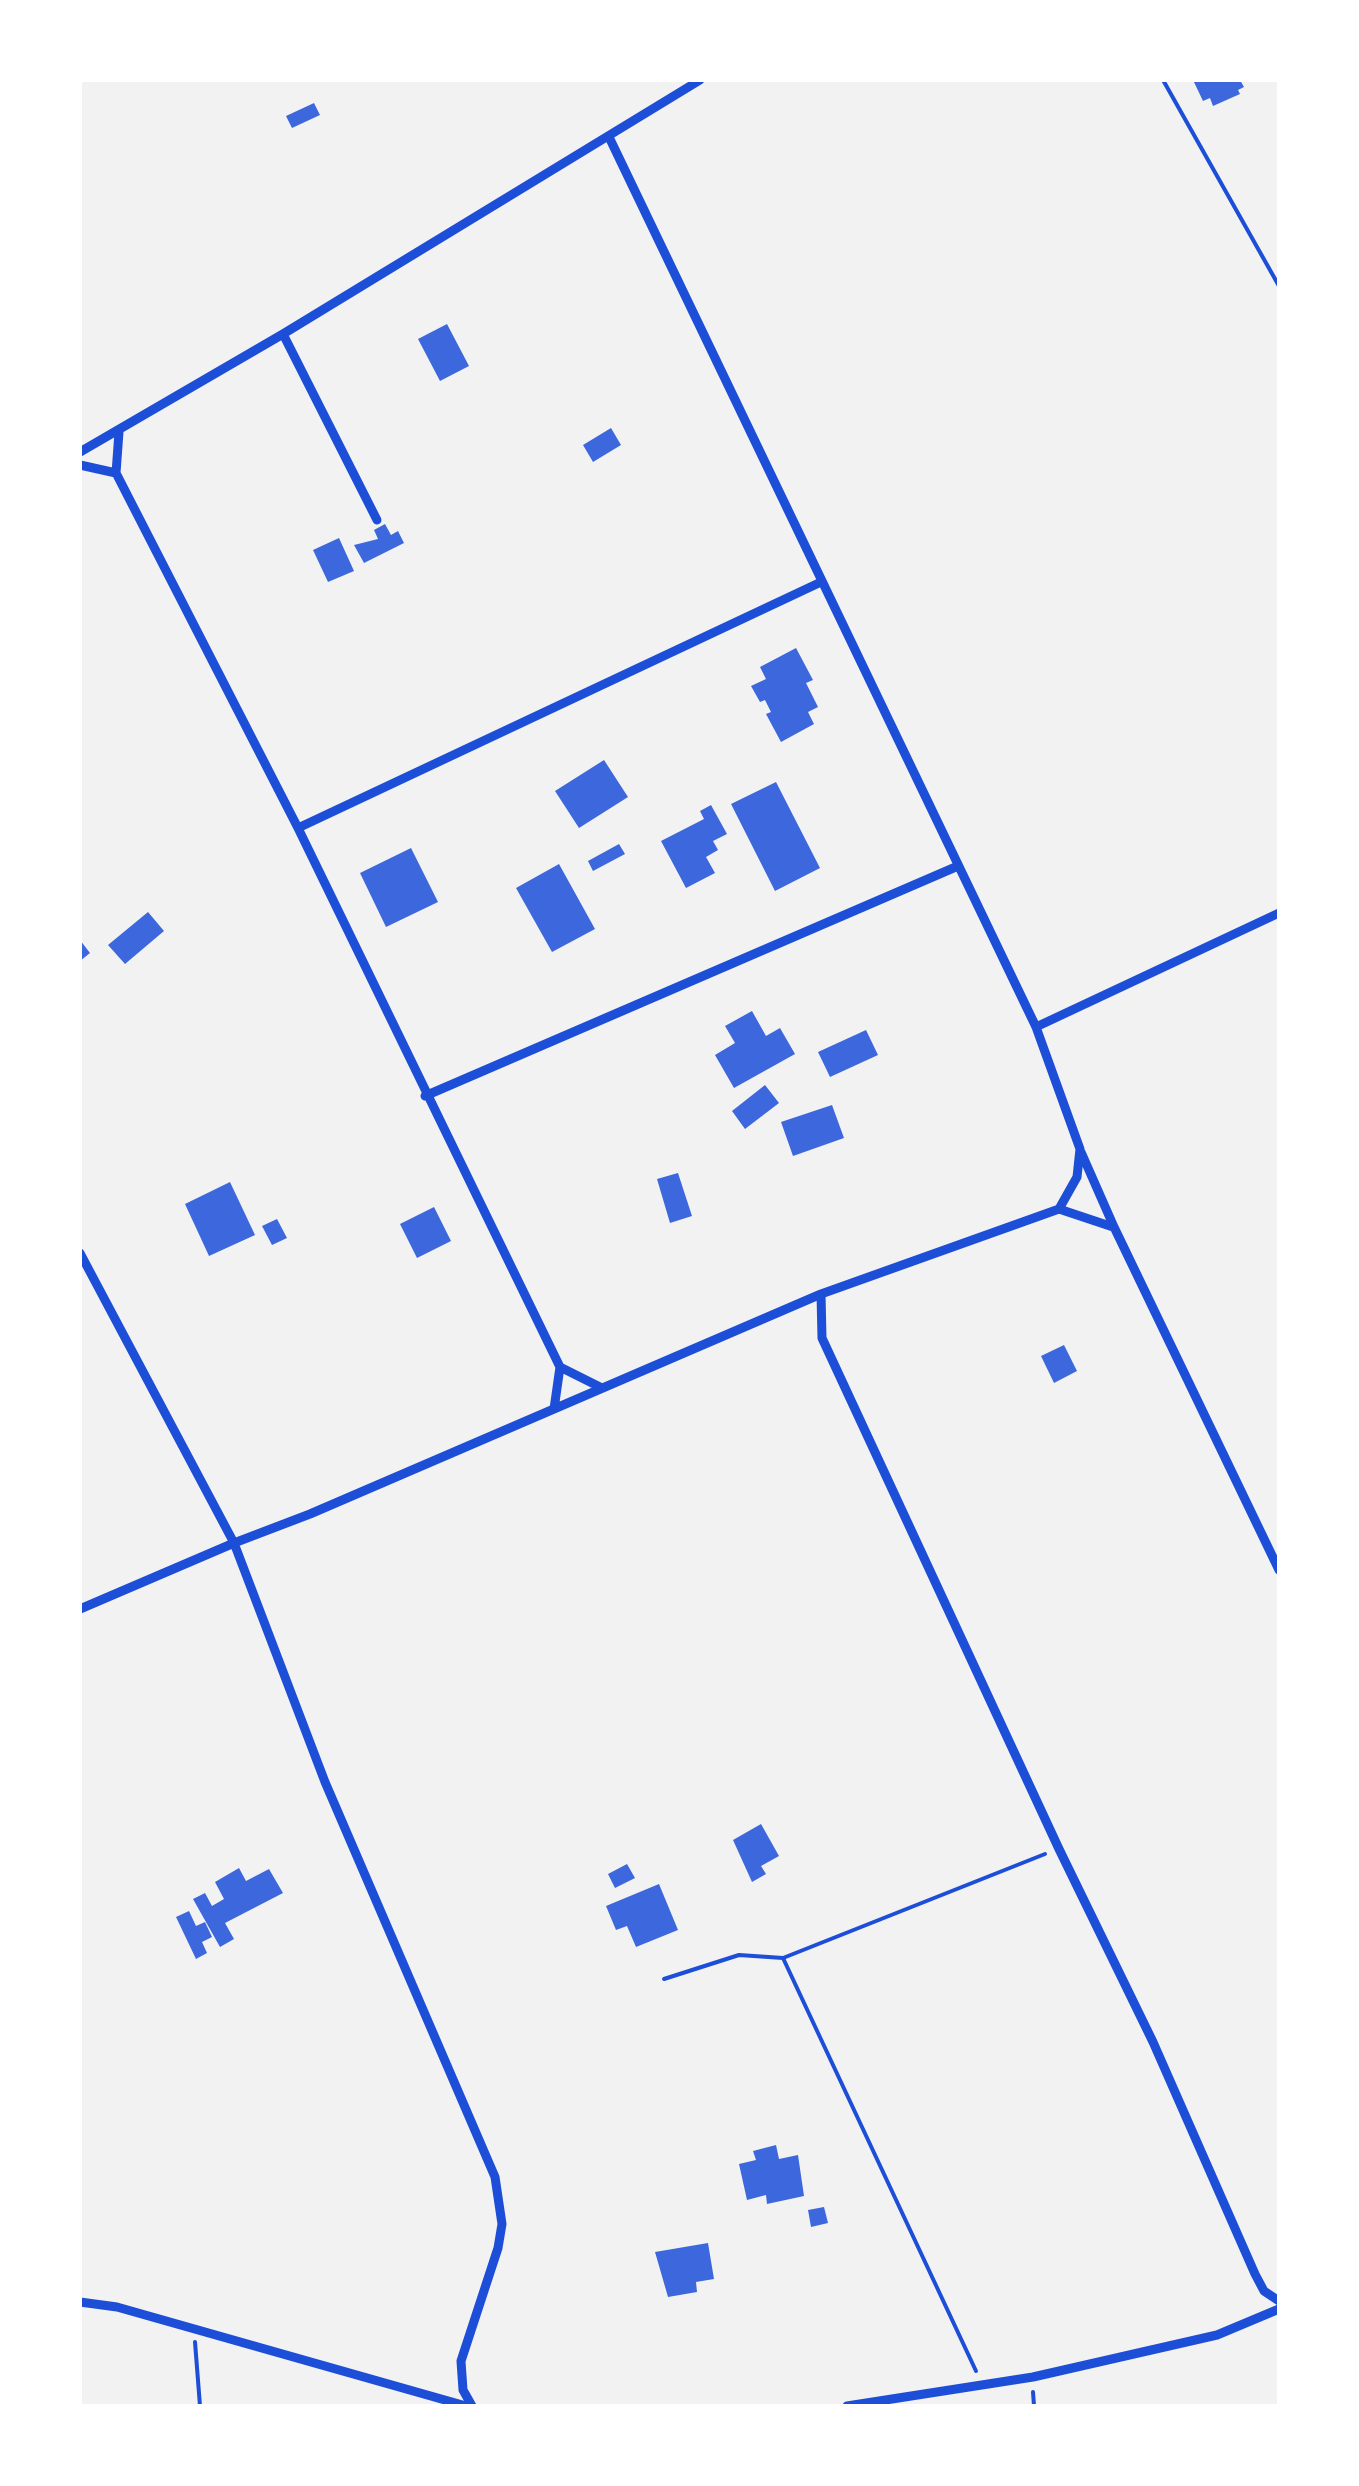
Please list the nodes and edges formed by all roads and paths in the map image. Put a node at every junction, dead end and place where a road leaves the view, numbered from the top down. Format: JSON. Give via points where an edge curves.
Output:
{"nodes":[{"id":1,"x":700,"y":80,"type":"edge"},
{"id":2,"x":1164,"y":80,"type":"edge"},
{"id":3,"x":608,"y":137,"type":"junction"},
{"id":4,"x":1279,"y":286,"type":"edge"},
{"id":5,"x":282,"y":334,"type":"junction"},
{"id":6,"x":119,"y":432,"type":"junction"},
{"id":7,"x":80,"y":452,"type":"edge"},
{"id":8,"x":80,"y":465,"type":"edge"},
{"id":9,"x":116,"y":473,"type":"junction"},
{"id":10,"x":377,"y":520,"type":"dead end"},
{"id":11,"x":822,"y":582,"type":"junction"},
{"id":12,"x":298,"y":828,"type":"junction"},
{"id":13,"x":958,"y":866,"type":"junction"},
{"id":14,"x":1279,"y":913,"type":"edge"},
{"id":15,"x":1036,"y":1027,"type":"junction"},
{"id":16,"x":425,"y":1096,"type":"junction"},
{"id":17,"x":1080,"y":1149,"type":"junction"},
{"id":18,"x":1059,"y":1208,"type":"junction"},
{"id":19,"x":1114,"y":1227,"type":"junction"},
{"id":20,"x":80,"y":1253,"type":"edge"},
{"id":21,"x":821,"y":1294,"type":"junction"},
{"id":22,"x":560,"y":1368,"type":"junction"},
{"id":23,"x":603,"y":1388,"type":"junction"},
{"id":24,"x":554,"y":1409,"type":"junction"},
{"id":25,"x":234,"y":1542,"type":"junction"},
{"id":26,"x":1279,"y":1570,"type":"edge"},
{"id":27,"x":80,"y":1610,"type":"edge"},
{"id":28,"x":1059,"y":1848,"type":"junction"},
{"id":29,"x":782,"y":1958,"type":"junction"},
{"id":30,"x":664,"y":1978,"type":"dead end"},
{"id":31,"x":1279,"y":2300,"type":"edge"},
{"id":32,"x":80,"y":2302,"type":"edge"},
{"id":33,"x":1279,"y":2309,"type":"edge"},
{"id":34,"x":193,"y":2327,"type":"junction"},
{"id":35,"x":983,"y":2384,"type":"junction"},
{"id":36,"x":200,"y":2406,"type":"edge"},
{"id":37,"x":469,"y":2406,"type":"edge"},
{"id":38,"x":847,"y":2406,"type":"edge"}],
"edges":[{"from":1,"to":3,"type":"street"},
{"from":2,"to":4,"type":"path"},
{"from":3,"to":5,"type":"street"},
{"from":3,"to":11,"type":"street"},
{"from":5,"to":6,"type":"street"},
{"from":5,"to":10,"type":"street"},
{"from":6,"to":7,"type":"street"},
{"from":6,"to":9,"type":"street"},
{"from":8,"to":9,"type":"street"},
{"from":9,"to":12,"type":"street"},
{"from":11,"to":12,"type":"street"},
{"from":11,"to":13,"type":"street"},
{"from":12,"to":16,"type":"street"},
{"from":13,"to":15,"type":"street"},
{"from":13,"to":16,"type":"street"},
{"from":14,"to":15,"type":"street"},
{"from":15,"to":17,"type":"street"},
{"from":16,"to":22,"type":"street"},
{"from":17,"to":18,"type":"street","via":[[1076,1177]]},
{"from":17,"to":19,"type":"street"},
{"from":18,"to":19,"type":"street"},
{"from":18,"to":21,"type":"street"},
{"from":19,"to":26,"type":"street"},
{"from":20,"to":25,"type":"street"},
{"from":21,"to":23,"type":"street"},
{"from":21,"to":28,"type":"street","via":[[822,1338]]},
{"from":22,"to":23,"type":"street"},
{"from":22,"to":24,"type":"street"},
{"from":23,"to":24,"type":"street"},
{"from":24,"to":25,"type":"street"},
{"from":25,"to":27,"type":"street"},
{"from":25,"to":37,"type":"street","via":[[325,1782],[496,2177],[498,2248],[462,2362]]},
{"from":28,"to":29,"type":"path"},
{"from":28,"to":31,"type":"street","via":[[1255,2274]]},
{"from":29,"to":30,"type":"path","via":[[739,1954]]},
{"from":29,"to":35,"type":"path"},
{"from":32,"to":34,"type":"street"},
{"from":33,"to":35,"type":"street","via":[[1217,2336]]},
{"from":34,"to":36,"type":"path"},
{"from":34,"to":37,"type":"street"},
{"from":35,"to":38,"type":"street"}]}
